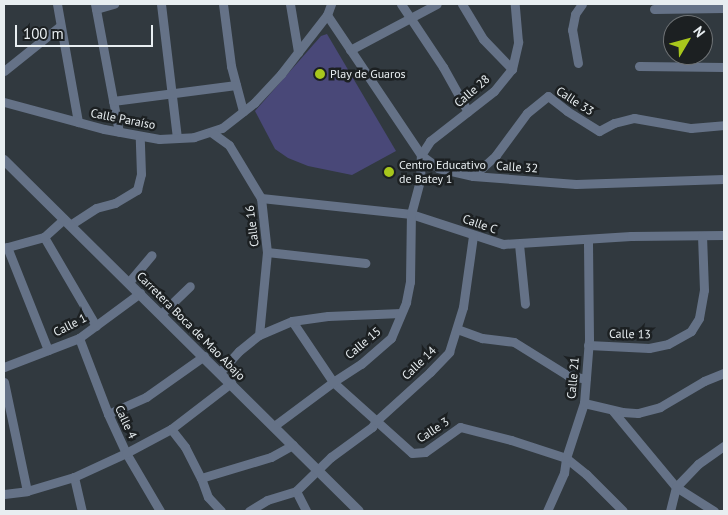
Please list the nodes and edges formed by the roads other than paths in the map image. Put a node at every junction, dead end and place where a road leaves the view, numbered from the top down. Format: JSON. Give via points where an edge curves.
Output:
{"nodes":[{"id":1,"x":58,"y":4,"type":"edge"},
{"id":2,"x":114,"y":4,"type":"edge"},
{"id":3,"x":161,"y":4,"type":"edge"},
{"id":4,"x":223,"y":4,"type":"edge"},
{"id":5,"x":290,"y":4,"type":"edge"},
{"id":6,"x":331,"y":4,"type":"edge"},
{"id":7,"x":401,"y":4,"type":"edge"},
{"id":8,"x":437,"y":4,"type":"edge"},
{"id":9,"x":462,"y":4,"type":"edge"},
{"id":10,"x":514,"y":4,"type":"edge"},
{"id":11,"x":582,"y":4,"type":"edge"},
{"id":12,"x":96,"y":6,"type":"edge"},
{"id":13,"x":724,"y":8,"type":"edge"},
{"id":14,"x":654,"y":9,"type":"dead end"},
{"id":15,"x":327,"y":15,"type":"junction"},
{"id":16,"x":411,"y":17,"type":"junction"},
{"id":17,"x":60,"y":26,"type":"junction"},
{"id":18,"x":350,"y":50,"type":"junction"},
{"id":19,"x":298,"y":52,"type":"junction"},
{"id":20,"x":578,"y":63,"type":"dead end"},
{"id":21,"x":639,"y":66,"type":"dead end"},
{"id":22,"x":724,"y":66,"type":"edge"},
{"id":23,"x":5,"y":67,"type":"edge"},
{"id":24,"x":512,"y":69,"type":"junction"},
{"id":25,"x":236,"y":85,"type":"junction"},
{"id":26,"x":172,"y":94,"type":"junction"},
{"id":27,"x":113,"y":100,"type":"junction"},
{"id":28,"x":4,"y":102,"type":"edge"},
{"id":29,"x":244,"y":111,"type":"junction"},
{"id":30,"x":468,"y":112,"type":"junction"},
{"id":31,"x":78,"y":122,"type":"junction"},
{"id":32,"x":724,"y":125,"type":"edge"},
{"id":33,"x":119,"y":132,"type":"junction"},
{"id":34,"x":212,"y":132,"type":"junction"},
{"id":35,"x":140,"y":136,"type":"junction"},
{"id":36,"x":177,"y":138,"type":"junction"},
{"id":37,"x":421,"y":155,"type":"junction"},
{"id":38,"x":4,"y":160,"type":"edge"},
{"id":39,"x":473,"y":176,"type":"junction"},
{"id":40,"x":724,"y":178,"type":"edge"},
{"id":41,"x":261,"y":198,"type":"junction"},
{"id":42,"x":411,"y":214,"type":"junction"},
{"id":43,"x":67,"y":222,"type":"junction"},
{"id":44,"x":724,"y":235,"type":"edge"},
{"id":45,"x":44,"y":236,"type":"junction"},
{"id":46,"x":473,"y":236,"type":"junction"},
{"id":47,"x":702,"y":236,"type":"junction"},
{"id":48,"x":588,"y":240,"type":"junction"},
{"id":49,"x":519,"y":244,"type":"junction"},
{"id":50,"x":5,"y":248,"type":"edge"},
{"id":51,"x":268,"y":252,"type":"junction"},
{"id":52,"x":152,"y":255,"type":"dead end"},
{"id":53,"x":365,"y":263,"type":"dead end"},
{"id":54,"x":129,"y":282,"type":"junction"},
{"id":55,"x":190,"y":286,"type":"dead end"},
{"id":56,"x":140,"y":294,"type":"junction"},
{"id":57,"x":525,"y":304,"type":"dead end"},
{"id":58,"x":401,"y":313,"type":"junction"},
{"id":59,"x":161,"y":314,"type":"junction"},
{"id":60,"x":292,"y":321,"type":"junction"},
{"id":61,"x":96,"y":326,"type":"junction"},
{"id":62,"x":457,"y":329,"type":"junction"},
{"id":63,"x":260,"y":335,"type":"junction"},
{"id":64,"x":79,"y":338,"type":"junction"},
{"id":65,"x":588,"y":345,"type":"junction"},
{"id":66,"x":48,"y":350,"type":"junction"},
{"id":67,"x":204,"y":356,"type":"junction"},
{"id":68,"x":4,"y":367,"type":"edge"},
{"id":69,"x":220,"y":372,"type":"junction"},
{"id":70,"x":724,"y":373,"type":"edge"},
{"id":71,"x":586,"y":379,"type":"junction"},
{"id":72,"x":4,"y":382,"type":"edge"},
{"id":73,"x":333,"y":382,"type":"junction"},
{"id":74,"x":231,"y":383,"type":"junction"},
{"id":75,"x":584,"y":403,"type":"junction"},
{"id":76,"x":612,"y":410,"type":"junction"},
{"id":77,"x":108,"y":414,"type":"junction"},
{"id":78,"x":376,"y":421,"type":"junction"},
{"id":79,"x":274,"y":426,"type":"junction"},
{"id":80,"x":171,"y":429,"type":"junction"},
{"id":81,"x":293,"y":445,"type":"junction"},
{"id":82,"x":724,"y":446,"type":"edge"},
{"id":83,"x":126,"y":453,"type":"junction"},
{"id":84,"x":566,"y":458,"type":"junction"},
{"id":85,"x":317,"y":470,"type":"junction"},
{"id":86,"x":74,"y":477,"type":"junction"},
{"id":87,"x":201,"y":478,"type":"junction"},
{"id":88,"x":676,"y":488,"type":"junction"},
{"id":89,"x":27,"y":491,"type":"junction"},
{"id":90,"x":296,"y":491,"type":"junction"},
{"id":91,"x":4,"y":494,"type":"edge"},
{"id":92,"x":82,"y":511,"type":"edge"},
{"id":93,"x":160,"y":511,"type":"edge"},
{"id":94,"x":222,"y":511,"type":"edge"},
{"id":95,"x":250,"y":511,"type":"edge"},
{"id":96,"x":306,"y":511,"type":"edge"},
{"id":97,"x":359,"y":511,"type":"edge"},
{"id":98,"x":547,"y":511,"type":"edge"},
{"id":99,"x":622,"y":511,"type":"edge"},
{"id":100,"x":670,"y":511,"type":"edge"},
{"id":101,"x":714,"y":511,"type":"edge"}],
"edges":[{"from":1,"to":17,"type":"street"},
{"from":2,"to":12,"type":"street"},
{"from":3,"to":26,"type":"street"},
{"from":4,"to":25,"type":"street"},
{"from":5,"to":19,"type":"street"},
{"from":6,"to":15,"type":"street","name":"Calle Paraíso"},
{"from":7,"to":16,"type":"street"},
{"from":8,"to":16,"type":"street"},
{"from":9,"to":24,"type":"street","via":[[483,38]]},
{"from":10,"to":24,"type":"street","name":"Calle 28","via":[[518,42]]},
{"from":11,"to":20,"type":"street","via":[[575,14],[572,30]]},
{"from":12,"to":27,"type":"street"},
{"from":13,"to":14,"type":"street"},
{"from":15,"to":18,"type":"street","name":"Calle 32"},
{"from":15,"to":19,"type":"street","name":"Calle Paraíso"},
{"from":16,"to":18,"type":"street"},
{"from":16,"to":30,"type":"street"},
{"from":17,"to":23,"type":"street"},
{"from":17,"to":31,"type":"street"},
{"from":18,"to":37,"type":"street","name":"Calle 32"},
{"from":19,"to":29,"type":"street","name":"Calle Paraíso"},
{"from":21,"to":22,"type":"street"},
{"from":24,"to":30,"type":"street","name":"Calle 28","via":[[494,91]]},
{"from":25,"to":26,"type":"street"},
{"from":25,"to":29,"type":"street"},
{"from":26,"to":27,"type":"street"},
{"from":26,"to":36,"type":"street"},
{"from":27,"to":33,"type":"street"},
{"from":28,"to":31,"type":"street","name":"Calle Paraíso"},
{"from":29,"to":34,"type":"street","name":"Calle Paraíso"},
{"from":30,"to":37,"type":"street","name":"Calle 28","via":[[430,141]]},
{"from":31,"to":33,"type":"street","name":"Calle Paraíso"},
{"from":32,"to":39,"type":"street","name":"Calle 33","via":[[692,128],[634,118],[599,131],[548,96],[527,113],[496,155]]},
{"from":33,"to":35,"type":"street","name":"Calle Paraíso"},
{"from":34,"to":36,"type":"street","name":"Calle Paraíso"},
{"from":34,"to":41,"type":"street","name":"Calle 16","via":[[229,145]]},
{"from":35,"to":36,"type":"street","name":"Calle Paraíso"},
{"from":35,"to":43,"type":"street","via":[[141,174],[137,190],[115,203]]},
{"from":37,"to":39,"type":"street","name":"Calle 32","via":[[438,168]]},
{"from":37,"to":42,"type":"street","name":"Calle 15","via":[[420,181]]},
{"from":38,"to":43,"type":"street","name":"Carretera Boca de Mao Abajo"},
{"from":39,"to":40,"type":"street","name":"Calle 32","via":[[576,184]]},
{"from":41,"to":42,"type":"street","name":"Calle C"},
{"from":41,"to":51,"type":"street","name":"Calle 16"},
{"from":42,"to":46,"type":"street","name":"Calle C"},
{"from":42,"to":58,"type":"street","name":"Calle 15","via":[[410,282]]},
{"from":43,"to":45,"type":"street"},
{"from":43,"to":54,"type":"street","name":"Carretera Boca de Mao Abajo"},
{"from":44,"to":47,"type":"street","name":"Calle C"},
{"from":45,"to":50,"type":"street"},
{"from":45,"to":61,"type":"street"},
{"from":46,"to":49,"type":"street","name":"Calle C"},
{"from":46,"to":62,"type":"street","name":"Calle 14"},
{"from":47,"to":48,"type":"street","name":"Calle C"},
{"from":47,"to":65,"type":"street","name":"Calle 13","via":[[704,290],[698,318],[691,330],[668,344],[650,348]]},
{"from":48,"to":49,"type":"street","name":"Calle C"},
{"from":48,"to":65,"type":"street","name":"Calle 21"},
{"from":49,"to":57,"type":"street"},
{"from":50,"to":66,"type":"street"},
{"from":51,"to":53,"type":"street"},
{"from":51,"to":63,"type":"street","name":"Calle 16"},
{"from":52,"to":54,"type":"street"},
{"from":54,"to":56,"type":"street","name":"Carretera Boca de Mao Abajo"},
{"from":55,"to":59,"type":"street"},
{"from":56,"to":59,"type":"street","name":"Carretera Boca de Mao Abajo"},
{"from":56,"to":61,"type":"street","name":"Calle 1"},
{"from":58,"to":60,"type":"street"},
{"from":58,"to":73,"type":"street","name":"Calle 15","via":[[391,338],[361,364]]},
{"from":59,"to":67,"type":"street","name":"Carretera Boca de Mao Abajo"},
{"from":60,"to":63,"type":"street"},
{"from":60,"to":73,"type":"street","name":"Calle 3"},
{"from":61,"to":64,"type":"street","name":"Calle 1"},
{"from":62,"to":71,"type":"street","via":[[482,338],[514,342],[567,376]]},
{"from":62,"to":78,"type":"street","name":"Calle 14","via":[[449,352]]},
{"from":63,"to":69,"type":"street","via":[[239,351]]},
{"from":64,"to":66,"type":"street","name":"Calle 1"},
{"from":64,"to":77,"type":"street","name":"Calle 4"},
{"from":65,"to":71,"type":"street","name":"Calle 21"},
{"from":66,"to":68,"type":"street","name":"Calle 1"},
{"from":67,"to":69,"type":"street","name":"Carretera Boca de Mao Abajo"},
{"from":67,"to":77,"type":"street","via":[[146,397]]},
{"from":69,"to":74,"type":"street","name":"Carretera Boca de Mao Abajo"},
{"from":70,"to":76,"type":"street","via":[[660,407],[638,413]]},
{"from":71,"to":75,"type":"street","name":"Calle 21"},
{"from":72,"to":89,"type":"street"},
{"from":73,"to":78,"type":"street","name":"Calle 3"},
{"from":73,"to":79,"type":"street","name":"Calle 15"},
{"from":74,"to":79,"type":"street","name":"Carretera Boca de Mao Abajo"},
{"from":74,"to":80,"type":"street"},
{"from":75,"to":76,"type":"street"},
{"from":75,"to":84,"type":"street","name":"Calle 21"},
{"from":76,"to":88,"type":"street"},
{"from":77,"to":83,"type":"street","name":"Calle 4"},
{"from":78,"to":84,"type":"street","name":"Calle 3","via":[[412,454],[425,452],[460,427]]},
{"from":78,"to":85,"type":"street","name":"Calle 14","via":[[372,428]]},
{"from":79,"to":81,"type":"street","name":"Carretera Boca de Mao Abajo"},
{"from":80,"to":83,"type":"street"},
{"from":80,"to":87,"type":"street","via":[[185,447]]},
{"from":81,"to":85,"type":"street","name":"Carretera Boca de Mao Abajo"},
{"from":81,"to":87,"type":"street","via":[[271,457]]},
{"from":82,"to":88,"type":"street","via":[[698,464]]},
{"from":83,"to":86,"type":"street"},
{"from":83,"to":93,"type":"street","name":"Calle 4"},
{"from":84,"to":98,"type":"street","name":"Calle 21","via":[[564,473]]},
{"from":84,"to":99,"type":"street","name":"Calle 3"},
{"from":85,"to":90,"type":"street","name":"Calle 14"},
{"from":85,"to":97,"type":"street","name":"Carretera Boca de Mao Abajo"},
{"from":86,"to":89,"type":"street"},
{"from":86,"to":92,"type":"street"},
{"from":87,"to":94,"type":"street","via":[[208,497]]},
{"from":88,"to":100,"type":"street"},
{"from":88,"to":101,"type":"street"},
{"from":89,"to":91,"type":"street"},
{"from":90,"to":95,"type":"street","via":[[267,500]]},
{"from":90,"to":96,"type":"street"}]}
